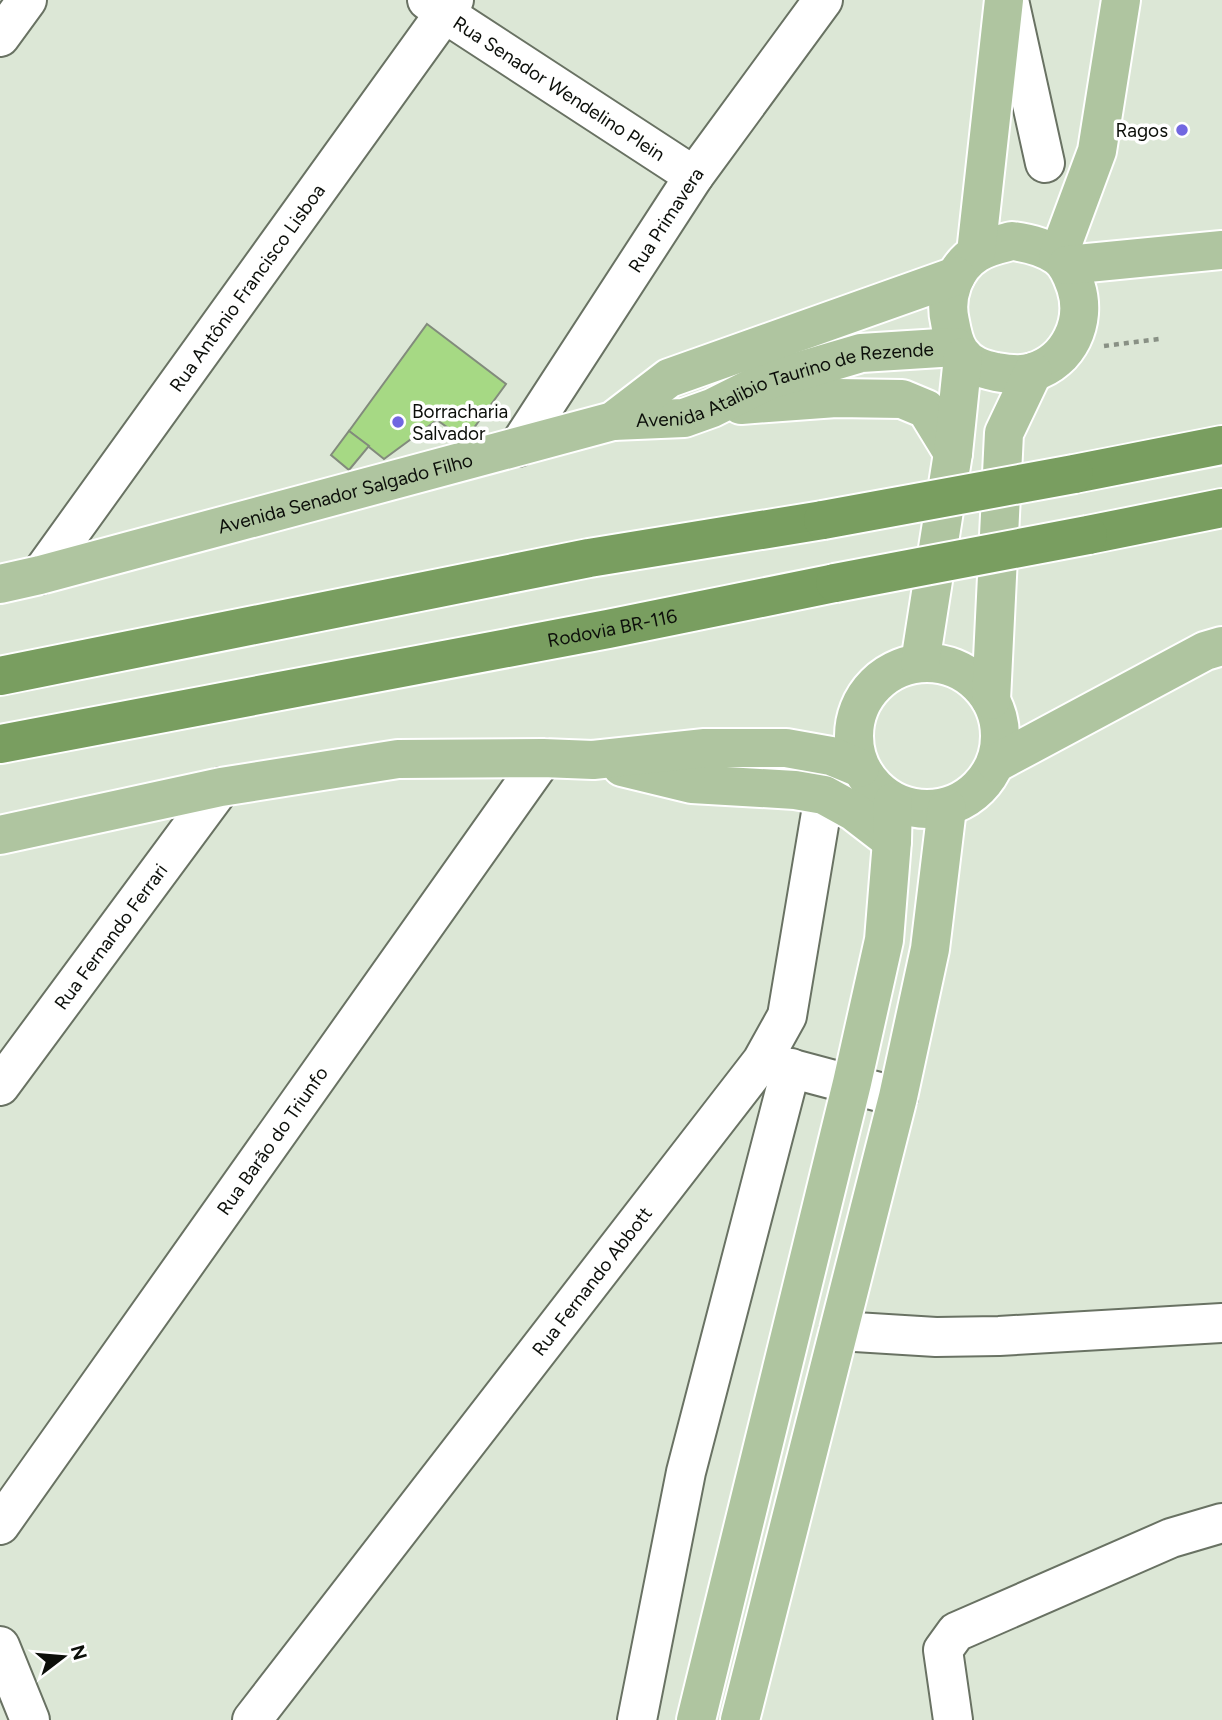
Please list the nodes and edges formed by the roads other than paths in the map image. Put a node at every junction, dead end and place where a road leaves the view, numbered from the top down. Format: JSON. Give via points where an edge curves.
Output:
{"nodes":[{"id":1,"x":27,"y":0,"type":"edge"},
{"id":2,"x":823,"y":0,"type":"edge"},
{"id":3,"x":1006,"y":0,"type":"edge"},
{"id":4,"x":1121,"y":0,"type":"edge"},
{"id":5,"x":442,"y":4,"type":"edge"},
{"id":6,"x":0,"y":37,"type":"edge"},
{"id":7,"x":1045,"y":163,"type":"dead end"},
{"id":8,"x":694,"y":176,"type":"junction"},
{"id":9,"x":1222,"y":250,"type":"edge"},
{"id":10,"x":1062,"y":260,"type":"junction"},
{"id":11,"x":966,"y":264,"type":"junction"},
{"id":12,"x":960,"y":352,"type":"junction"},
{"id":13,"x":1033,"y":372,"type":"junction"},
{"id":14,"x":712,"y":408,"type":"junction"},
{"id":15,"x":613,"y":421,"type":"junction"},
{"id":16,"x":1222,"y":444,"type":"edge"},
{"id":17,"x":518,"y":447,"type":"junction"},
{"id":18,"x":953,"y":453,"type":"junction"},
{"id":19,"x":1222,"y":509,"type":"edge"},
{"id":20,"x":40,"y":575,"type":"junction"},
{"id":21,"x":0,"y":584,"type":"edge"},
{"id":22,"x":1222,"y":646,"type":"edge"},
{"id":23,"x":920,"y":663,"type":"junction"},
{"id":24,"x":0,"y":676,"type":"edge"},
{"id":25,"x":991,"y":700,"type":"junction"},
{"id":26,"x":0,"y":744,"type":"edge"},
{"id":27,"x":543,"y":758,"type":"junction"},
{"id":28,"x":593,"y":760,"type":"junction"},
{"id":29,"x":996,"y":763,"type":"junction"},
{"id":30,"x":860,"y":768,"type":"junction"},
{"id":31,"x":221,"y":788,"type":"junction"},
{"id":32,"x":824,"y":795,"type":"junction"},
{"id":33,"x":892,"y":802,"type":"junction"},
{"id":34,"x":947,"y":808,"type":"junction"},
{"id":35,"x":0,"y":835,"type":"edge"},
{"id":36,"x":892,"y":841,"type":"junction"},
{"id":37,"x":884,"y":940,"type":"junction"},
{"id":38,"x":930,"y":949,"type":"junction"},
{"id":39,"x":777,"y":1064,"type":"junction"},
{"id":40,"x":852,"y":1083,"type":"junction"},
{"id":41,"x":0,"y":1086,"type":"edge"},
{"id":42,"x":898,"y":1097,"type":"junction"},
{"id":43,"x":1222,"y":1323,"type":"edge"},
{"id":44,"x":839,"y":1331,"type":"junction"},
{"id":45,"x":1222,"y":1523,"type":"edge"},
{"id":46,"x":0,"y":1525,"type":"edge"},
{"id":47,"x":0,"y":1646,"type":"edge"},
{"id":48,"x":30,"y":1720,"type":"edge"},
{"id":49,"x":252,"y":1720,"type":"edge"},
{"id":50,"x":637,"y":1720,"type":"edge"},
{"id":51,"x":696,"y":1720,"type":"edge"},
{"id":52,"x":740,"y":1720,"type":"edge"},
{"id":53,"x":953,"y":1720,"type":"edge"}],
"edges":[{"from":1,"to":6,"type":"street"},
{"from":2,"to":8,"type":"street","name":"Rua Primavera"},
{"from":3,"to":7,"type":"street"},
{"from":3,"to":11,"type":"main road"},
{"from":4,"to":10,"type":"main road","via":[[1097,151]]},
{"from":5,"to":8,"type":"street","name":"Rua Senador Wendelino Plein"},
{"from":5,"to":20,"type":"street","name":"Rua Antônio Francisco Lisboa"},
{"from":8,"to":17,"type":"street","name":"Rua Primavera"},
{"from":9,"to":10,"type":"main road"},
{"from":10,"to":11,"type":"main road","via":[[1031,244],[1012,241],[993,245]]},
{"from":10,"to":13,"type":"main road","via":[[1079,298],[1080,317],[1065,351]]},
{"from":11,"to":12,"type":"main road","via":[[949,293],[947,312]]},
{"from":11,"to":15,"type":"main road","name":"Avenida Senador Salgado Filho","via":[[669,378]]},
{"from":12,"to":13,"type":"main road","via":[[980,369],[1013,375]]},
{"from":12,"to":14,"type":"main road","name":"Avenida Atalibio Taurino de Rezende","via":[[861,353],[766,382]]},
{"from":12,"to":18,"type":"main road"},
{"from":13,"to":25,"type":"main road","via":[[1004,433]]},
{"from":14,"to":15,"type":"main road","name":"Avenida Atalibio Taurino de Rezende","via":[[684,418]]},
{"from":14,"to":18,"type":"main road","via":[[836,398],[902,399],[926,409]]},
{"from":15,"to":17,"type":"main road","name":"Avenida Senador Salgado Filho"},
{"from":16,"to":24,"type":"highway","bridge":true,"via":[[824,520],[589,558]]},
{"from":17,"to":20,"type":"main road","name":"Avenida Senador Salgado Filho"},
{"from":18,"to":23,"type":"main road"},
{"from":19,"to":26,"type":"highway","name":"Rodovia BR-116","bridge":true},
{"from":20,"to":21,"type":"main road","name":"Avenida Senador Salgado Filho"},
{"from":22,"to":29,"type":"main road"},
{"from":23,"to":25,"type":"main road","via":[[957,669],[976,681]]},
{"from":23,"to":30,"type":"main road","via":[[889,673],[862,702],[854,745]]},
{"from":25,"to":29,"type":"main road","via":[[1001,741]]},
{"from":27,"to":28,"type":"main road"},
{"from":27,"to":31,"type":"main road","via":[[398,759]]},
{"from":27,"to":46,"type":"street","name":"Rua Barão do Triunfo"},
{"from":28,"to":30,"type":"main road","via":[[705,748],[786,748],[831,756]]},
{"from":28,"to":32,"type":"main road","via":[[692,784]]},
{"from":29,"to":34,"type":"main road","via":[[985,783]]},
{"from":30,"to":33,"type":"main road"},
{"from":31,"to":35,"type":"main road"},
{"from":31,"to":41,"type":"street","name":"Rua Fernando Ferrari"},
{"from":32,"to":36,"type":"main road"},
{"from":32,"to":39,"type":"street","name":"Rua Fernando Abbott"},
{"from":33,"to":34,"type":"main road","via":[[910,808]]},
{"from":33,"to":36,"type":"main road"},
{"from":34,"to":38,"type":"main road"},
{"from":36,"to":37,"type":"main road"},
{"from":37,"to":38,"type":"street"},
{"from":37,"to":40,"type":"main road"},
{"from":38,"to":42,"type":"main road"},
{"from":39,"to":40,"type":"street"},
{"from":39,"to":49,"type":"street","name":"Rua Fernando Abbott"},
{"from":39,"to":50,"type":"street","via":[[686,1472]]},
{"from":40,"to":42,"type":"street"},
{"from":40,"to":51,"type":"main road"},
{"from":42,"to":44,"type":"main road"},
{"from":43,"to":44,"type":"street","via":[[999,1336]]},
{"from":44,"to":52,"type":"main road"},
{"from":45,"to":53,"type":"street","via":[[1171,1538],[956,1632],[943,1650]]},
{"from":47,"to":48,"type":"street"}]}
